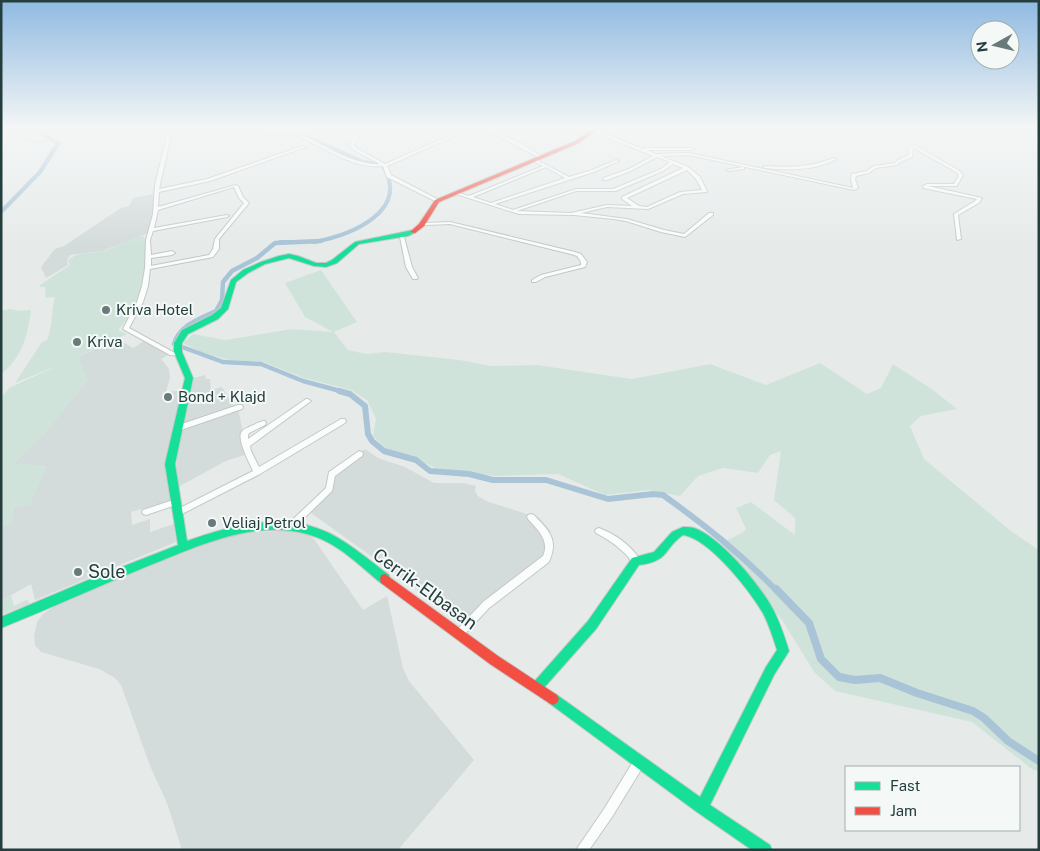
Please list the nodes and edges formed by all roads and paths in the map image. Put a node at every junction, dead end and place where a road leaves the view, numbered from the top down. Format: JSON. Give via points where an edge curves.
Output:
{"nodes":[{"id":1,"x":383,"y":166,"type":"edge"},
{"id":2,"x":162,"y":167,"type":"edge"},
{"id":3,"x":247,"y":167,"type":"edge"},
{"id":4,"x":517,"y":167,"type":"edge"},
{"id":5,"x":544,"y":167,"type":"edge"},
{"id":6,"x":547,"y":167,"type":"edge"},
{"id":7,"x":603,"y":167,"type":"edge"},
{"id":8,"x":636,"y":167,"type":"edge"},
{"id":9,"x":667,"y":167,"type":"edge"},
{"id":10,"x":684,"y":167,"type":"edge"},
{"id":11,"x":741,"y":167,"type":"edge"},
{"id":12,"x":747,"y":167,"type":"edge"},
{"id":13,"x":754,"y":167,"type":"edge"},
{"id":14,"x":806,"y":167,"type":"edge"},
{"id":15,"x":877,"y":167,"type":"edge"},
{"id":16,"x":950,"y":167,"type":"edge"},
{"id":17,"x":687,"y":168,"type":"junction"},
{"id":18,"x":728,"y":170,"type":"dead end"},
{"id":19,"x":569,"y":178,"type":"junction"},
{"id":20,"x":605,"y":179,"type":"dead end"},
{"id":21,"x":157,"y":190,"type":"junction"},
{"id":22,"x":455,"y":193,"type":"junction"},
{"id":23,"x":470,"y":197,"type":"junction"},
{"id":24,"x":437,"y":201,"type":"junction"},
{"id":25,"x":491,"y":204,"type":"junction"},
{"id":26,"x":639,"y":208,"type":"junction"},
{"id":27,"x":156,"y":209,"type":"junction"},
{"id":28,"x":512,"y":212,"type":"junction"},
{"id":29,"x":576,"y":214,"type":"junction"},
{"id":30,"x":711,"y":214,"type":"dead end"},
{"id":31,"x":227,"y":216,"type":"dead end"},
{"id":32,"x":426,"y":224,"type":"junction"},
{"id":33,"x":151,"y":230,"type":"junction"},
{"id":34,"x":402,"y":237,"type":"junction"},
{"id":35,"x":959,"y":239,"type":"dead end"},
{"id":36,"x":172,"y":252,"type":"dead end"},
{"id":37,"x":148,"y":257,"type":"junction"},
{"id":38,"x":148,"y":268,"type":"junction"},
{"id":39,"x":415,"y":278,"type":"dead end"},
{"id":40,"x":534,"y":281,"type":"dead end"},
{"id":41,"x":178,"y":348,"type":"junction"},
{"id":42,"x":308,"y":401,"type":"dead end"},
{"id":43,"x":240,"y":407,"type":"dead end"},
{"id":44,"x":343,"y":421,"type":"dead end"},
{"id":45,"x":263,"y":423,"type":"dead end"},
{"id":46,"x":178,"y":428,"type":"junction"},
{"id":47,"x":245,"y":445,"type":"junction"},
{"id":48,"x":359,"y":454,"type":"dead end"},
{"id":49,"x":256,"y":472,"type":"junction"},
{"id":50,"x":176,"y":502,"type":"junction"},
{"id":51,"x":146,"y":512,"type":"dead end"},
{"id":52,"x":177,"y":513,"type":"junction"},
{"id":53,"x":531,"y":517,"type":"dead end"},
{"id":54,"x":291,"y":526,"type":"junction"},
{"id":55,"x":599,"y":531,"type":"dead end"},
{"id":56,"x":183,"y":546,"type":"junction"},
{"id":57,"x":636,"y":561,"type":"junction"},
{"id":58,"x":1,"y":623,"type":"edge"},
{"id":59,"x":459,"y":634,"type":"junction"},
{"id":60,"x":537,"y":687,"type":"junction"},
{"id":61,"x":640,"y":761,"type":"junction"},
{"id":62,"x":702,"y":807,"type":"junction"},
{"id":63,"x":582,"y":850,"type":"edge"},
{"id":64,"x":765,"y":850,"type":"edge"}],
"edges":[{"from":1,"to":24,"type":"street","via":[[392,178]]},
{"from":2,"to":21,"type":"street"},
{"from":3,"to":21,"type":"street","via":[[208,180]]},
{"from":4,"to":22,"type":"main road"},
{"from":5,"to":23,"type":"street"},
{"from":6,"to":19,"type":"street"},
{"from":7,"to":19,"type":"street"},
{"from":8,"to":20,"type":"street"},
{"from":9,"to":28,"type":"street","via":[[614,190],[576,190]]},
{"from":10,"to":17,"type":"street"},
{"from":11,"to":18,"type":"street"},
{"from":12,"to":15,"type":"street","via":[[854,189],[854,176]]},
{"from":13,"to":14,"type":"street"},
{"from":16,"to":35,"type":"street","via":[[960,175],[956,185],[925,187],[980,198],[956,214]]},
{"from":17,"to":26,"type":"street","via":[[624,198]]},
{"from":17,"to":26,"type":"street","via":[[698,178],[704,191],[682,192],[648,208]]},
{"from":19,"to":25,"type":"street"},
{"from":21,"to":27,"type":"street"},
{"from":22,"to":23,"type":"street"},
{"from":22,"to":24,"type":"main road"},
{"from":23,"to":25,"type":"street"},
{"from":24,"to":32,"type":"main road"},
{"from":25,"to":28,"type":"street"},
{"from":26,"to":29,"type":"street","via":[[599,207]]},
{"from":27,"to":33,"type":"street"},
{"from":27,"to":38,"type":"street","via":[[234,186],[247,203],[218,237],[211,256]]},
{"from":28,"to":29,"type":"street"},
{"from":29,"to":30,"type":"street","via":[[621,219],[685,236]]},
{"from":31,"to":33,"type":"street"},
{"from":32,"to":34,"type":"main road"},
{"from":32,"to":40,"type":"street","via":[[447,223],[573,253],[584,262],[583,266]]},
{"from":33,"to":37,"type":"street"},
{"from":34,"to":39,"type":"street"},
{"from":34,"to":41,"type":"main road","via":[[359,242],[330,264],[318,265],[288,256],[244,272],[230,284],[228,302],[222,312],[190,329]]},
{"from":36,"to":37,"type":"street"},
{"from":37,"to":38,"type":"street"},
{"from":38,"to":41,"type":"street","via":[[144,292],[126,329],[172,354]]},
{"from":41,"to":46,"type":"main road","via":[[189,378]]},
{"from":42,"to":47,"type":"street"},
{"from":43,"to":46,"type":"street"},
{"from":44,"to":49,"type":"street"},
{"from":45,"to":47,"type":"street","via":[[246,432]]},
{"from":46,"to":50,"type":"main road","via":[[170,464]]},
{"from":47,"to":49,"type":"street"},
{"from":48,"to":54,"type":"street","via":[[332,474],[329,489]]},
{"from":49,"to":52,"type":"street"},
{"from":50,"to":51,"type":"street"},
{"from":50,"to":52,"type":"main road"},
{"from":52,"to":56,"type":"main road"},
{"from":53,"to":59,"type":"street","via":[[548,535],[550,552],[546,559],[486,605]]},
{"from":54,"to":56,"type":"main road","name":"Cerrik-Elbasan","via":[[236,529]]},
{"from":54,"to":59,"type":"main road","name":"Cerrik-Elbasan","via":[[331,539]]},
{"from":55,"to":57,"type":"street","via":[[621,543]]},
{"from":56,"to":58,"type":"main road","name":"Cerrik-Elbasan"},
{"from":57,"to":60,"type":"main road","via":[[592,625]]},
{"from":57,"to":62,"type":"main road","via":[[656,556],[680,533],[688,531],[704,538],[751,585],[769,613],[783,652],[766,678]]},
{"from":59,"to":60,"type":"main road","name":"Cerrik-Elbasan"},
{"from":60,"to":61,"type":"main road","name":"Cerrik-Elbasan"},
{"from":61,"to":62,"type":"main road","name":"Cerrik-Elbasan"},
{"from":61,"to":63,"type":"street"},
{"from":62,"to":64,"type":"main road","name":"Cerrik-Elbasan"}]}
